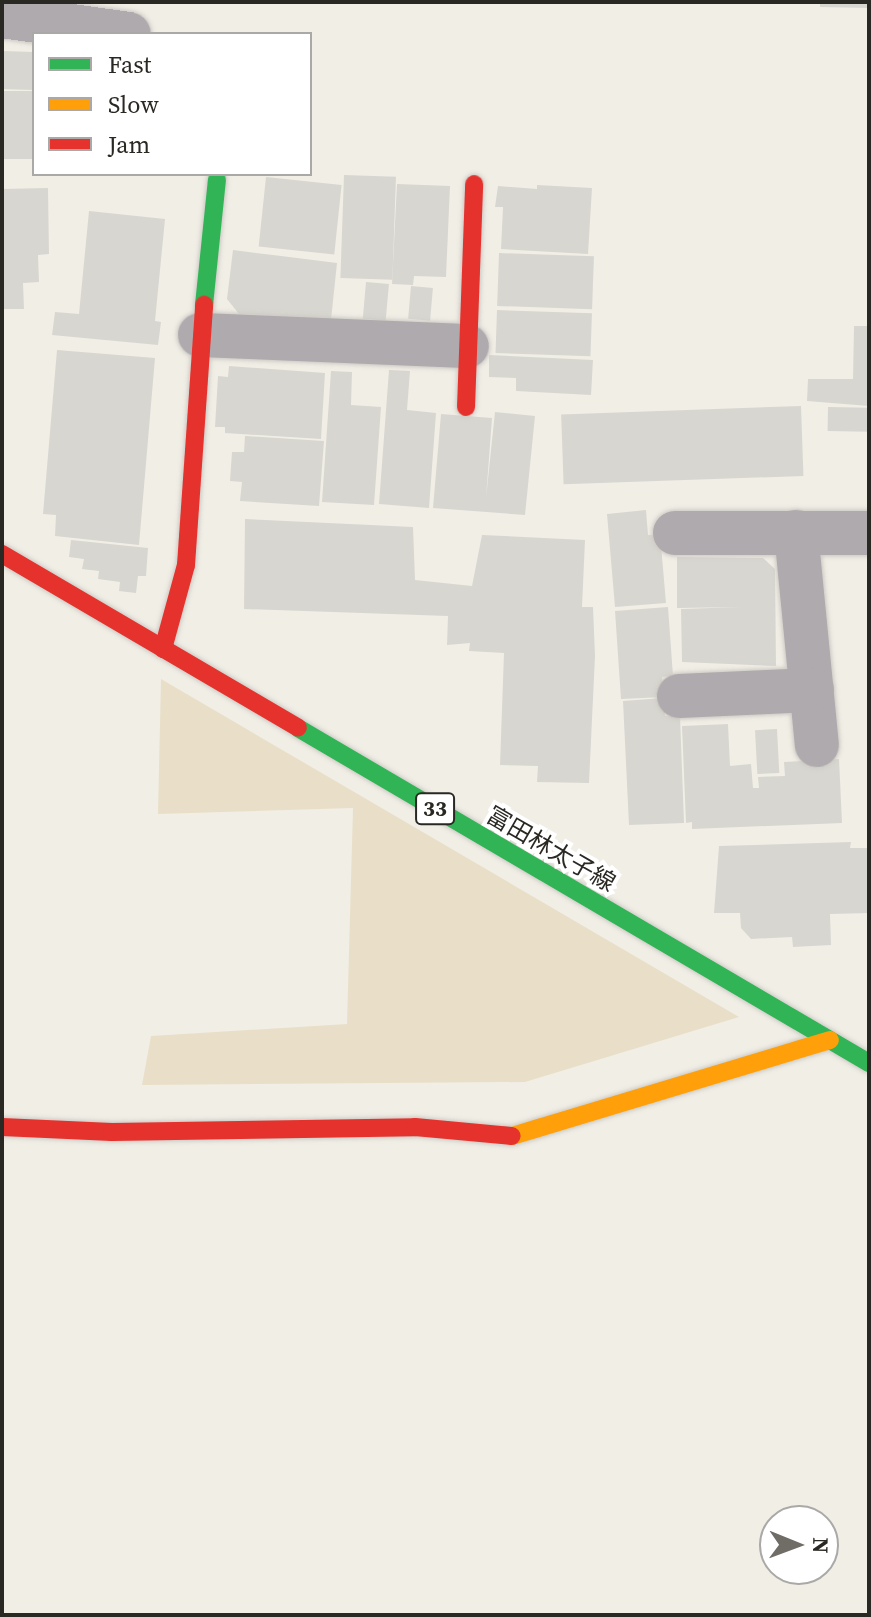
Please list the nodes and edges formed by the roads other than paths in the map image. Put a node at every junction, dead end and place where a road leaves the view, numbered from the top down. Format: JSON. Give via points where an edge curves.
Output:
{"nodes":[{"id":1,"x":2,"y":16,"type":"edge"},
{"id":2,"x":115,"y":32,"type":"edge"},
{"id":3,"x":217,"y":180,"type":"dead end"},
{"id":4,"x":474,"y":184,"type":"dead end"},
{"id":5,"x":200,"y":335,"type":"junction"},
{"id":6,"x":467,"y":346,"type":"junction"},
{"id":7,"x":466,"y":407,"type":"dead end"},
{"id":8,"x":796,"y":532,"type":"junction"},
{"id":9,"x":675,"y":533,"type":"dead end"},
{"id":10,"x":869,"y":533,"type":"edge"},
{"id":11,"x":2,"y":554,"type":"edge"},
{"id":12,"x":163,"y":649,"type":"junction"},
{"id":13,"x":812,"y":690,"type":"junction"},
{"id":14,"x":679,"y":696,"type":"dead end"},
{"id":15,"x":817,"y":745,"type":"dead end"},
{"id":16,"x":830,"y":1040,"type":"junction"},
{"id":17,"x":869,"y":1063,"type":"edge"},
{"id":18,"x":2,"y":1127,"type":"edge"}],
"edges":[{"from":1,"to":2,"type":"street"},
{"from":3,"to":5,"type":"street"},
{"from":4,"to":6,"type":"street"},
{"from":5,"to":6,"type":"street"},
{"from":5,"to":12,"type":"street","via":[[186,565]]},
{"from":6,"to":7,"type":"street"},
{"from":8,"to":9,"type":"street"},
{"from":8,"to":10,"type":"street"},
{"from":8,"to":13,"type":"street"},
{"from":11,"to":12,"type":"street","name":"富田林太子線","number":"33"},
{"from":12,"to":16,"type":"street","name":"富田林太子線","number":"33"},
{"from":13,"to":14,"type":"street"},
{"from":13,"to":15,"type":"street"},
{"from":16,"to":17,"type":"street","name":"富田林太子線","number":"33"},
{"from":16,"to":18,"type":"street","via":[[519,1136],[480,1137],[415,1127],[127,1132]]}]}
